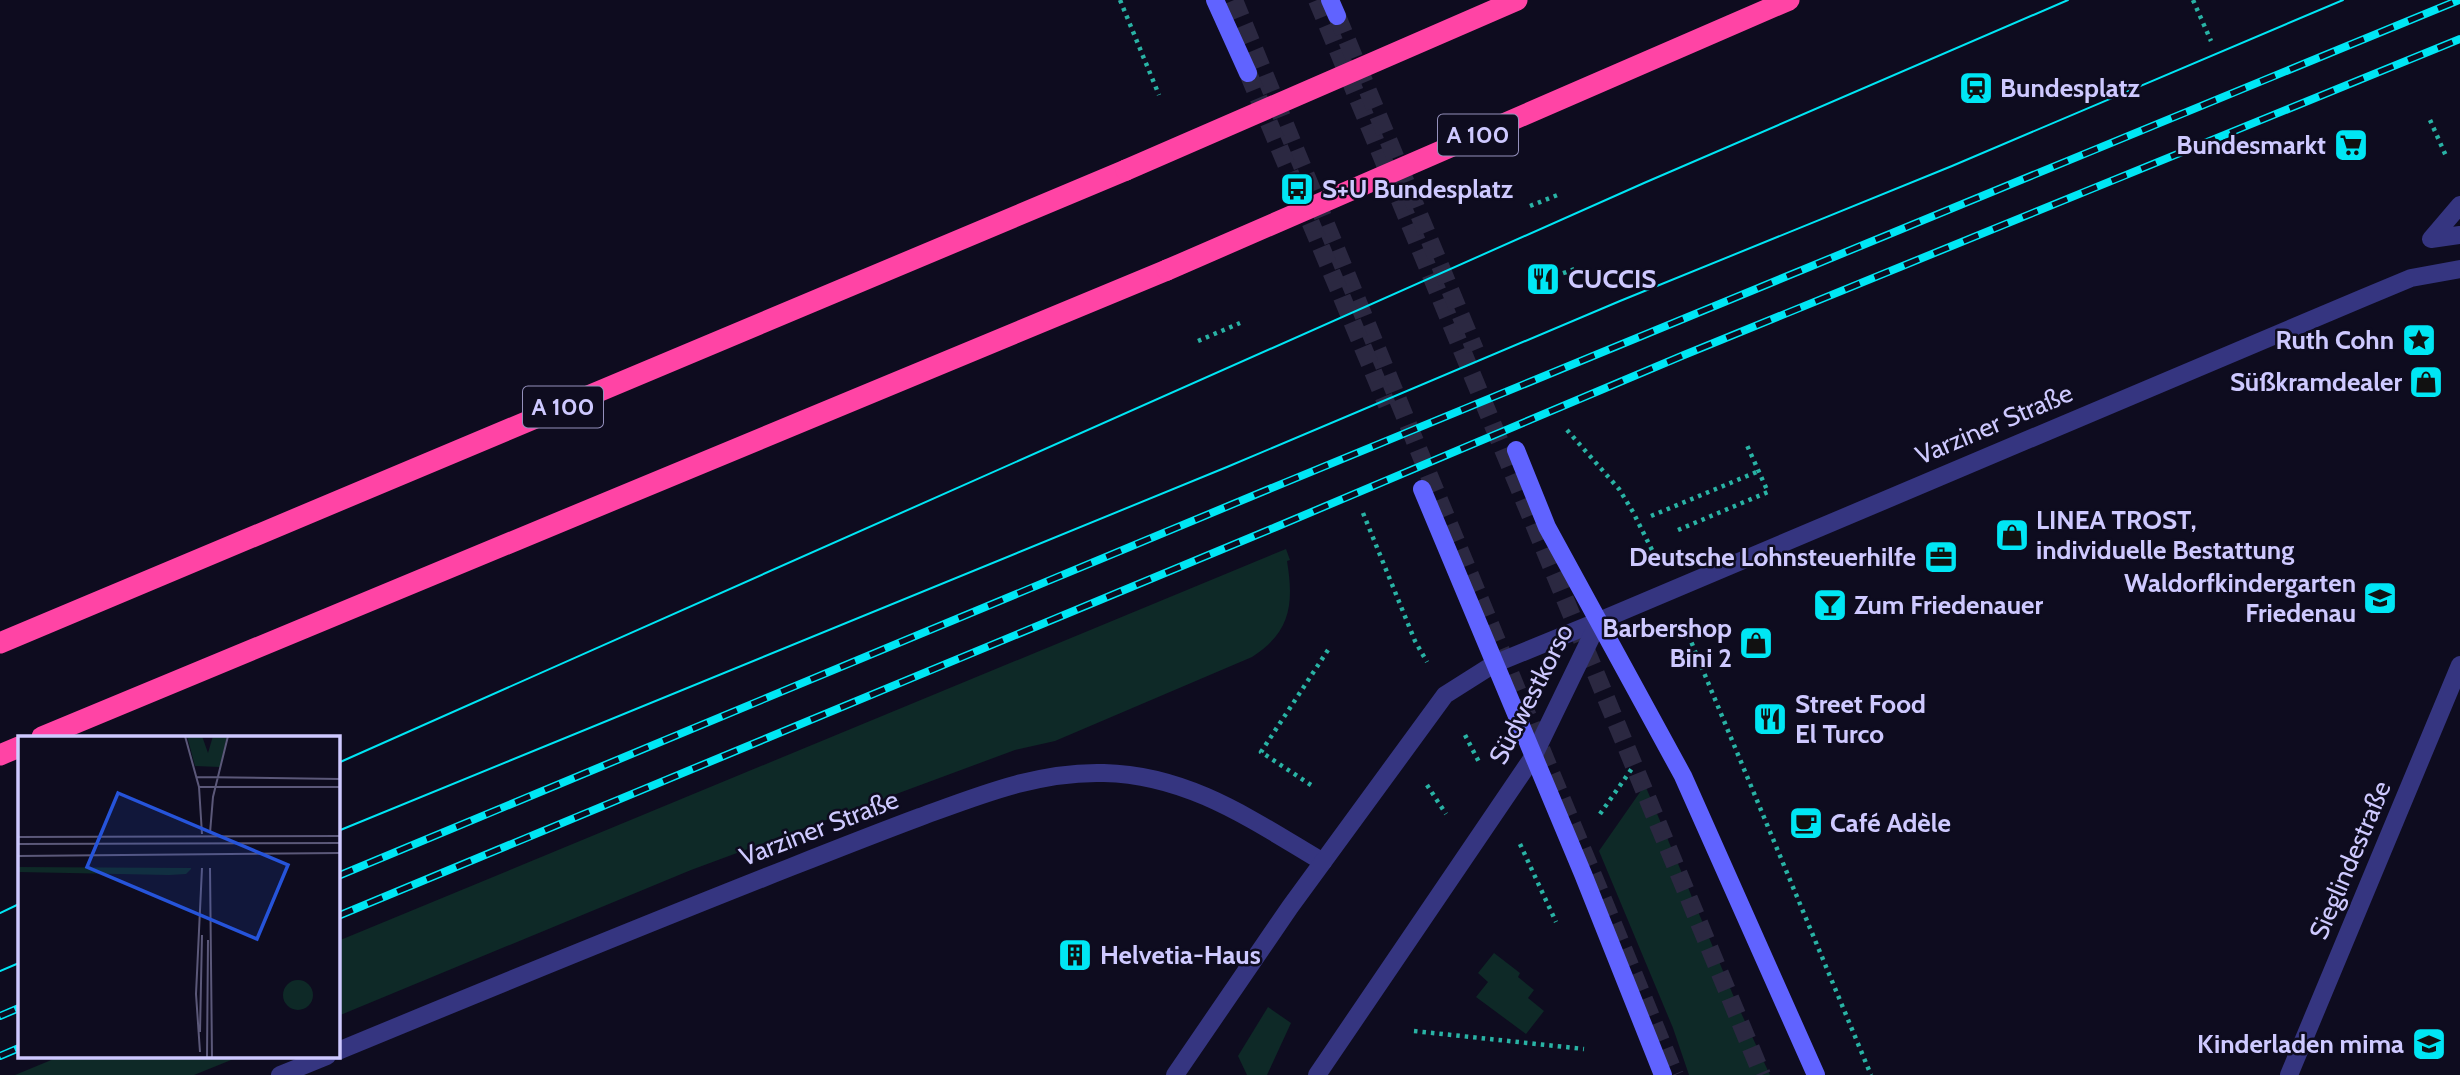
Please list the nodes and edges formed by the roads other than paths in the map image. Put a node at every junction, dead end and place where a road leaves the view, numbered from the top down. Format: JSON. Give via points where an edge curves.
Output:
{"nodes":[{"id":1,"x":1215,"y":0,"type":"edge"},
{"id":2,"x":1517,"y":0,"type":"edge"},
{"id":3,"x":1789,"y":0,"type":"edge"},
{"id":4,"x":1248,"y":73,"type":"tunnel mouth"},
{"id":5,"x":2459,"y":209,"type":"edge"},
{"id":6,"x":2460,"y":235,"type":"edge"},
{"id":7,"x":2460,"y":269,"type":"edge"},
{"id":8,"x":1516,"y":450,"type":"dead end"},
{"id":9,"x":1422,"y":489,"type":"dead end"},
{"id":10,"x":1599,"y":621,"type":"junction"},
{"id":11,"x":0,"y":643,"type":"edge"},
{"id":12,"x":1494,"y":664,"type":"junction"},
{"id":13,"x":2460,"y":665,"type":"edge"},
{"id":14,"x":44,"y":736,"type":"edge"},
{"id":15,"x":18,"y":747,"type":"edge"},
{"id":16,"x":0,"y":755,"type":"edge"},
{"id":17,"x":1533,"y":757,"type":"junction"},
{"id":18,"x":1323,"y":862,"type":"junction"},
{"id":19,"x":340,"y":1050,"type":"edge"},
{"id":20,"x":322,"y":1058,"type":"edge"},
{"id":21,"x":280,"y":1075,"type":"edge"},
{"id":22,"x":1175,"y":1075,"type":"edge"},
{"id":23,"x":1317,"y":1075,"type":"edge"},
{"id":24,"x":1663,"y":1075,"type":"edge"},
{"id":25,"x":1816,"y":1075,"type":"edge"},
{"id":26,"x":2289,"y":1075,"type":"edge"}],
"edges":[{"from":1,"to":4,"type":"main road"},
{"from":2,"to":11,"type":"highway","number":"A 100","bridge":true,"via":[[1126,170]]},
{"from":3,"to":14,"type":"highway","number":"A 100","bridge":true,"via":[[1167,270]]},
{"from":5,"to":6,"type":"street","via":[[2431,239]]},
{"from":7,"to":10,"type":"street","name":"Varziner Straße","via":[[2411,278]]},
{"from":8,"to":10,"type":"main road","via":[[1547,527]]},
{"from":9,"to":12,"type":"main road"},
{"from":10,"to":12,"type":"street","name":"Südwestkorso"},
{"from":10,"to":17,"type":"street","name":"Südwestkorso"},
{"from":10,"to":25,"type":"main road","via":[[1683,776]]},
{"from":12,"to":17,"type":"main road"},
{"from":12,"to":18,"type":"street","name":"Südwestkorso","via":[[1445,695]]},
{"from":13,"to":26,"type":"street","name":"Sieglindestraße"},
{"from":15,"to":16,"type":"highway"},
{"from":17,"to":23,"type":"street","name":"Südwestkorso"},
{"from":17,"to":24,"type":"main road"},
{"from":18,"to":19,"type":"street","name":"Varziner Straße","via":[[1198,791],[1140,776],[1049,775],[841,847]]},
{"from":18,"to":22,"type":"street","name":"Südwestkorso"},
{"from":20,"to":21,"type":"street"}]}
